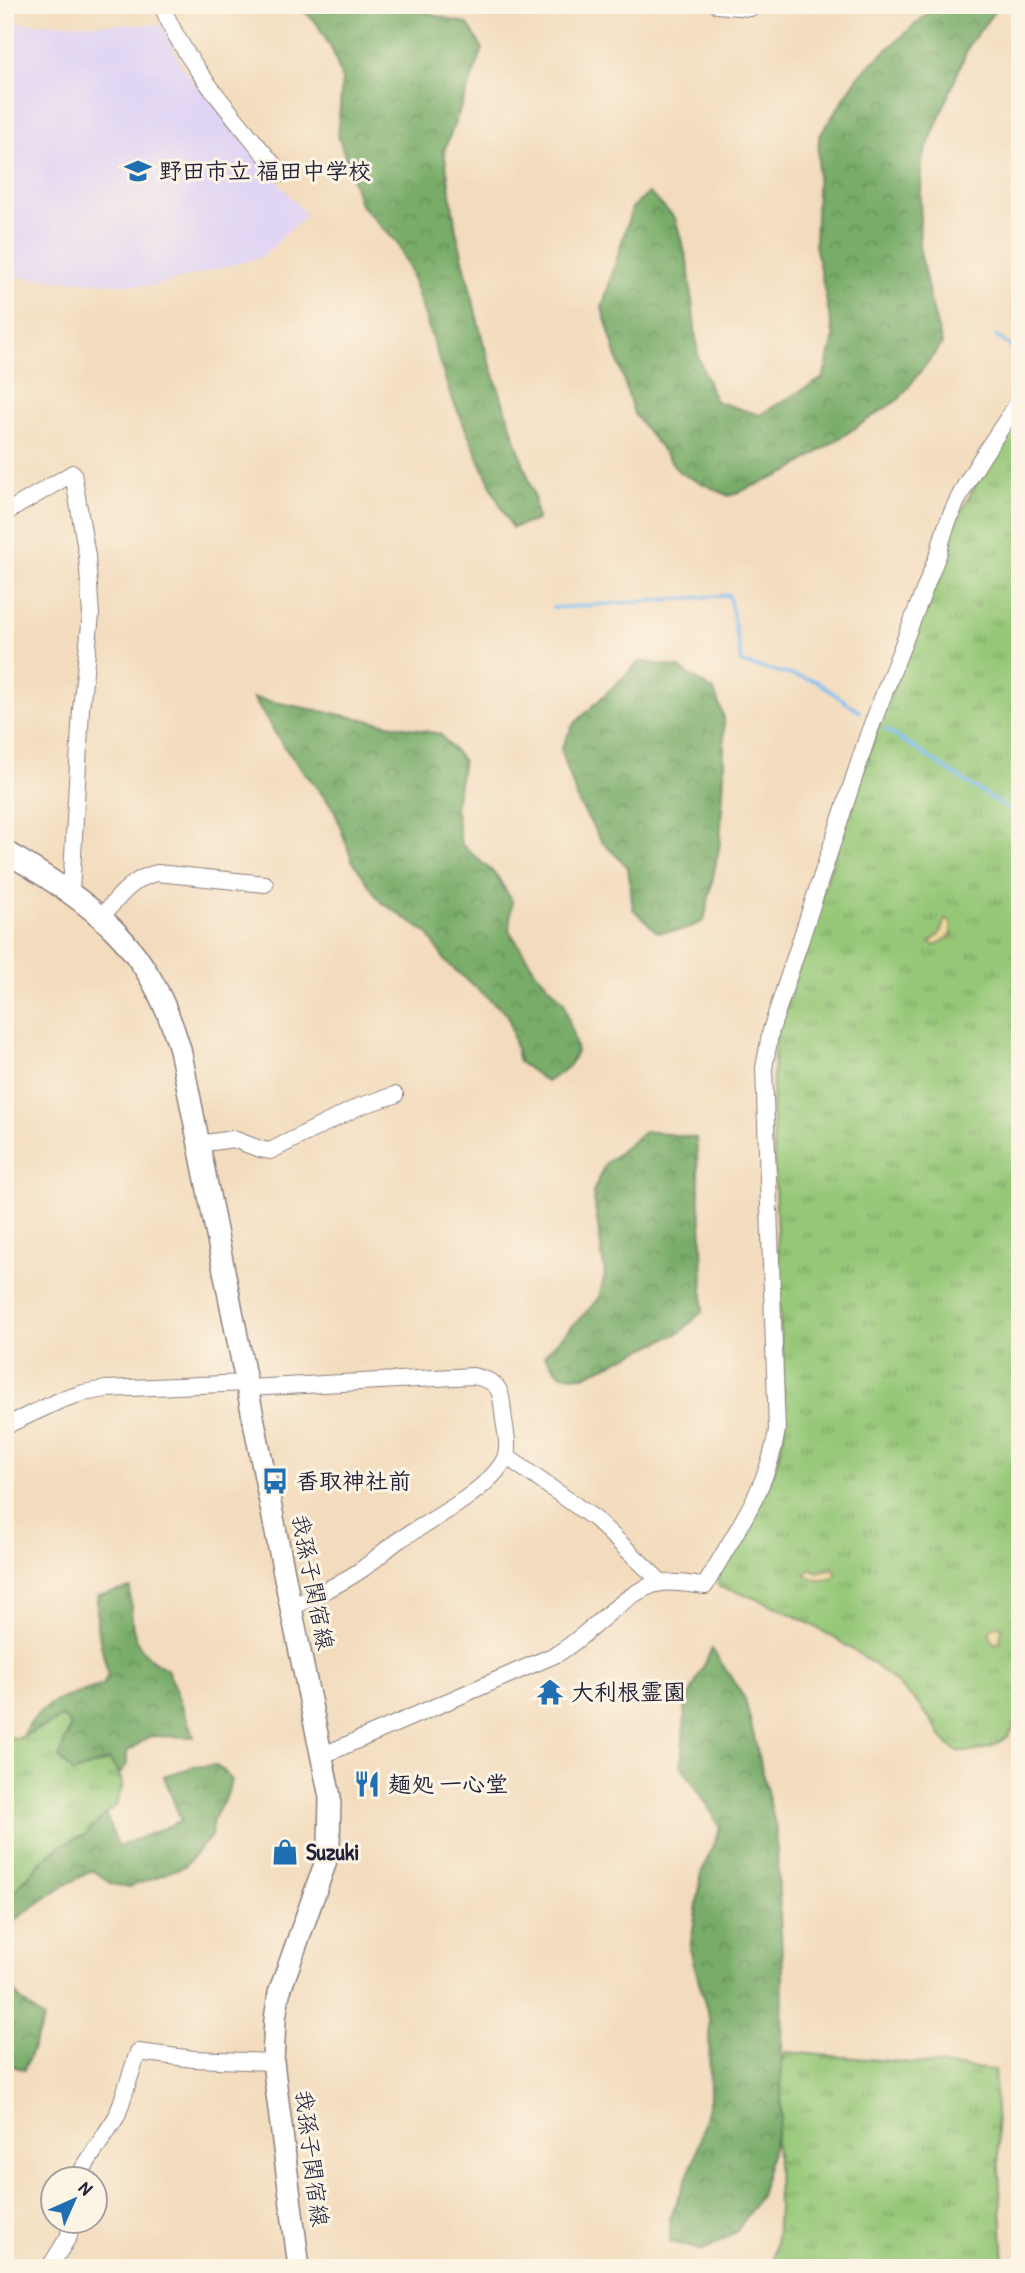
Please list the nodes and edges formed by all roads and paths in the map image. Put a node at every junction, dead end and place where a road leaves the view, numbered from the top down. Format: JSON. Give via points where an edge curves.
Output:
{"nodes":[{"id":1,"x":162,"y":5,"type":"edge"},
{"id":2,"x":717,"y":5,"type":"edge"},
{"id":3,"x":752,"y":5,"type":"edge"},
{"id":4,"x":281,"y":174,"type":"dead end"},
{"id":5,"x":1020,"y":399,"type":"edge"},
{"id":6,"x":5,"y":513,"type":"edge"},
{"id":7,"x":5,"y":851,"type":"edge"},
{"id":8,"x":265,"y":884,"type":"dead end"},
{"id":9,"x":71,"y":892,"type":"junction"},
{"id":10,"x":102,"y":916,"type":"junction"},
{"id":11,"x":395,"y":1095,"type":"dead end"},
{"id":12,"x":199,"y":1144,"type":"junction"},
{"id":13,"x":247,"y":1386,"type":"junction"},
{"id":14,"x":5,"y":1426,"type":"edge"},
{"id":15,"x":506,"y":1456,"type":"junction"},
{"id":16,"x":662,"y":1583,"type":"junction"},
{"id":17,"x":290,"y":1608,"type":"junction"},
{"id":18,"x":321,"y":1756,"type":"junction"},
{"id":19,"x":273,"y":2062,"type":"junction"},
{"id":20,"x":87,"y":2164,"type":"edge"},
{"id":21,"x":69,"y":2234,"type":"edge"},
{"id":22,"x":49,"y":2268,"type":"edge"},
{"id":23,"x":299,"y":2268,"type":"edge"}],
"edges":[{"from":1,"to":4,"type":"street","via":[[194,64]]},
{"from":2,"to":3,"type":"street","via":[[750,9]]},
{"from":5,"to":16,"type":"street","via":[[944,529],[869,732],[771,1030],[764,1068],[777,1404],[774,1451],[751,1506],[705,1586]]},
{"from":6,"to":9,"type":"street","via":[[73,473],[91,615]]},
{"from":7,"to":9,"type":"main road","name":"我孫子関宿線"},
{"from":8,"to":10,"type":"street","via":[[157,873],[127,887]]},
{"from":9,"to":10,"type":"main road","name":"我孫子関宿線"},
{"from":10,"to":12,"type":"main road","name":"我孫子関宿線","via":[[140,959],[168,1012]]},
{"from":11,"to":12,"type":"street","via":[[360,1106],[270,1151],[233,1139]]},
{"from":12,"to":13,"type":"main road","name":"我孫子関宿線"},
{"from":13,"to":14,"type":"street","via":[[106,1389],[61,1400]]},
{"from":13,"to":15,"type":"street","via":[[488,1379],[502,1398]]},
{"from":13,"to":17,"type":"main road","name":"我孫子関宿線"},
{"from":15,"to":16,"type":"street","via":[[594,1519]]},
{"from":15,"to":17,"type":"street","via":[[479,1487],[424,1527],[361,1570]]},
{"from":16,"to":18,"type":"street","via":[[645,1588],[556,1654]]},
{"from":17,"to":18,"type":"main road","name":"我孫子関宿線"},
{"from":18,"to":19,"type":"main road","name":"我孫子関宿線","via":[[330,1797],[329,1844],[322,1877],[279,1993]]},
{"from":19,"to":20,"type":"street","via":[[138,2052],[117,2116]]},
{"from":19,"to":23,"type":"main road","name":"我孫子関宿線"},
{"from":21,"to":22,"type":"street"}]}
